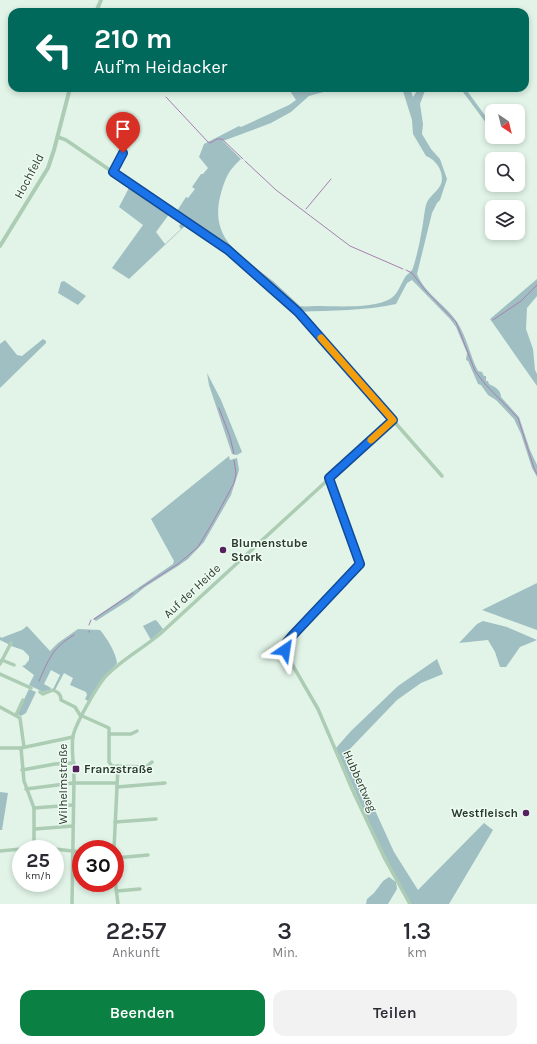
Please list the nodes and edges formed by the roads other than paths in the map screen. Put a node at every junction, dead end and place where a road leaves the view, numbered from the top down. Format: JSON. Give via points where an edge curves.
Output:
{"nodes":[{"id":1,"x":69,"y":92,"type":"edge"},
{"id":2,"x":58,"y":136,"type":"junction"},
{"id":3,"x":123,"y":153,"type":"dead end"},
{"id":4,"x":113,"y":172,"type":"junction"},
{"id":5,"x":2,"y":241,"type":"edge"},
{"id":6,"x":0,"y":246,"type":"edge"},
{"id":7,"x":393,"y":420,"type":"junction"},
{"id":8,"x":442,"y":476,"type":"dead end"},
{"id":9,"x":329,"y":478,"type":"junction"},
{"id":10,"x":11,"y":643,"type":"dead end"},
{"id":11,"x":1,"y":661,"type":"edge"},
{"id":12,"x":14,"y":665,"type":"dead end"},
{"id":13,"x":0,"y":675,"type":"edge"},
{"id":14,"x":31,"y":688,"type":"dead end"},
{"id":15,"x":40,"y":692,"type":"dead end"},
{"id":16,"x":23,"y":700,"type":"dead end"},
{"id":17,"x":0,"y":707,"type":"edge"},
{"id":18,"x":16,"y":715,"type":"junction"},
{"id":19,"x":82,"y":716,"type":"junction"},
{"id":20,"x":137,"y":731,"type":"dead end"},
{"id":21,"x":110,"y":734,"type":"junction"},
{"id":22,"x":73,"y":737,"type":"junction"},
{"id":23,"x":0,"y":748,"type":"edge"},
{"id":24,"x":22,"y":748,"type":"junction"},
{"id":25,"x":152,"y":762,"type":"dead end"},
{"id":26,"x":74,"y":763,"type":"junction"},
{"id":27,"x":118,"y":766,"type":"junction"},
{"id":28,"x":22,"y":770,"type":"junction"},
{"id":29,"x":74,"y":783,"type":"junction"},
{"id":30,"x":165,"y":783,"type":"dead end"},
{"id":31,"x":117,"y":785,"type":"junction"},
{"id":32,"x":26,"y":789,"type":"junction"},
{"id":33,"x":73,"y":805,"type":"junction"},
{"id":34,"x":34,"y":808,"type":"junction"},
{"id":35,"x":156,"y":819,"type":"dead end"},
{"id":36,"x":115,"y":822,"type":"junction"},
{"id":37,"x":73,"y":826,"type":"junction"},
{"id":38,"x":35,"y":829,"type":"junction"},
{"id":39,"x":34,"y":840,"type":"edge"},
{"id":40,"x":73,"y":840,"type":"edge"},
{"id":41,"x":114,"y":840,"type":"edge"},
{"id":42,"x":12,"y":850,"type":"edge"},
{"id":43,"x":0,"y":851,"type":"edge"},
{"id":44,"x":148,"y":855,"type":"dead end"},
{"id":45,"x":124,"y":857,"type":"edge"},
{"id":46,"x":140,"y":889,"type":"dead end"},
{"id":47,"x":124,"y":891,"type":"edge"},
{"id":48,"x":72,"y":892,"type":"edge"},
{"id":49,"x":117,"y":892,"type":"edge"},
{"id":50,"x":72,"y":904,"type":"edge"},
{"id":51,"x":118,"y":904,"type":"edge"},
{"id":52,"x":410,"y":904,"type":"edge"}],
"edges":[{"from":1,"to":2,"type":"street","name":"Hochfeld"},
{"from":2,"to":4,"type":"street"},
{"from":2,"to":5,"type":"street","name":"Hochfeld","via":[[48,168]]},
{"from":3,"to":4,"type":"street"},
{"from":4,"to":7,"type":"street","via":[[228,250],[298,312]]},
{"from":5,"to":6,"type":"street","name":"Hochfeld"},
{"from":7,"to":8,"type":"street"},
{"from":7,"to":9,"type":"street","name":"Auf der Heide"},
{"from":9,"to":19,"type":"street","name":"Auf der Heide","via":[[160,634],[112,671],[100,684]]},
{"from":9,"to":52,"type":"street","name":"Hubbertweg","via":[[360,564],[286,643],[285,652],[318,709],[353,791]]},
{"from":10,"to":11,"type":"street"},
{"from":11,"to":12,"type":"street"},
{"from":13,"to":14,"type":"street"},
{"from":15,"to":19,"type":"street","via":[[57,692],[61,700],[75,707]]},
{"from":16,"to":18,"type":"street"},
{"from":17,"to":18,"type":"street"},
{"from":18,"to":24,"type":"street","via":[[20,718]]},
{"from":19,"to":21,"type":"street","via":[[107,726]]},
{"from":19,"to":22,"type":"street","name":"Auf der Heide"},
{"from":20,"to":21,"type":"street","via":[[131,734]]},
{"from":21,"to":27,"type":"street","via":[[109,762],[112,766]]},
{"from":22,"to":24,"type":"street"},
{"from":22,"to":26,"type":"street","name":"Wilhelmstraße"},
{"from":23,"to":24,"type":"street"},
{"from":24,"to":28,"type":"street"},
{"from":25,"to":27,"type":"street","via":[[146,767]]},
{"from":26,"to":28,"type":"street"},
{"from":26,"to":29,"type":"street","name":"Wilhelmstraße"},
{"from":27,"to":31,"type":"street"},
{"from":28,"to":32,"type":"street"},
{"from":29,"to":31,"type":"street"},
{"from":29,"to":32,"type":"street"},
{"from":29,"to":33,"type":"street","name":"Wilhelmstraße"},
{"from":30,"to":31,"type":"street"},
{"from":31,"to":36,"type":"street"},
{"from":32,"to":34,"type":"street"},
{"from":33,"to":34,"type":"street"},
{"from":33,"to":37,"type":"street","name":"Wilhelmstraße"},
{"from":34,"to":38,"type":"street"},
{"from":35,"to":36,"type":"street"},
{"from":36,"to":41,"type":"street"},
{"from":37,"to":38,"type":"street"},
{"from":37,"to":40,"type":"street","name":"Wilhelmstraße"},
{"from":38,"to":39,"type":"street"},
{"from":42,"to":43,"type":"street"},
{"from":44,"to":45,"type":"street"},
{"from":46,"to":47,"type":"street"},
{"from":48,"to":50,"type":"street","name":"Wilhelmstraße"},
{"from":49,"to":51,"type":"street"}]}
